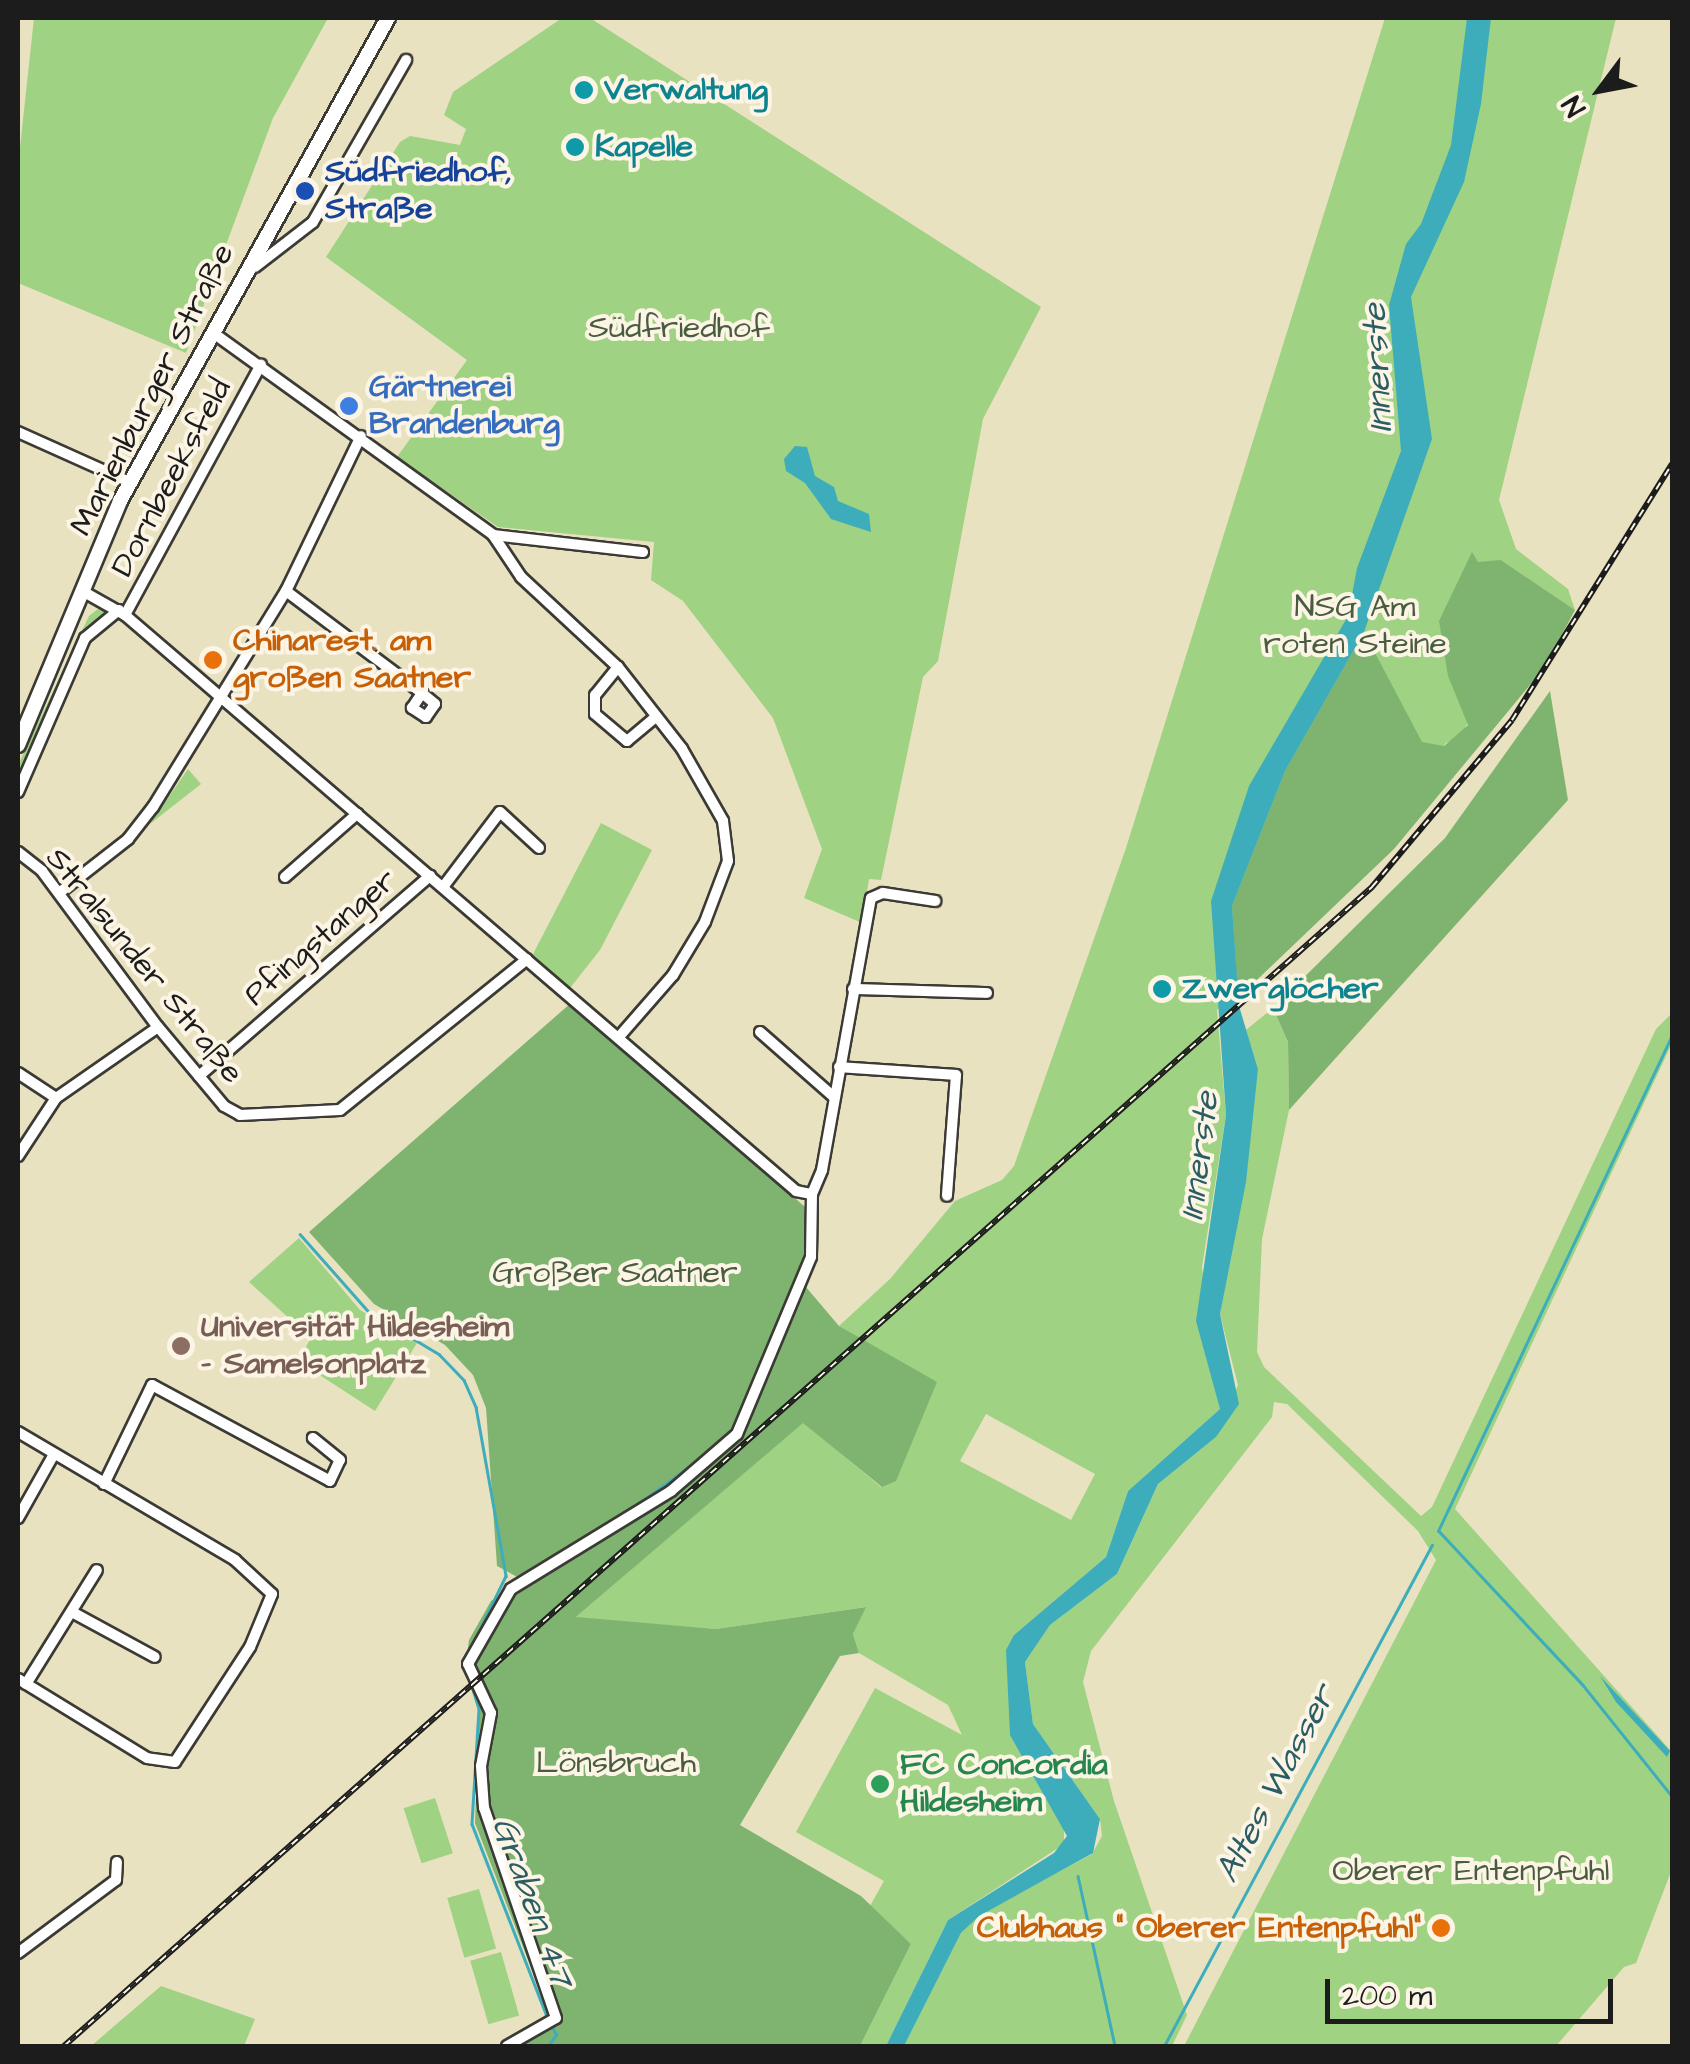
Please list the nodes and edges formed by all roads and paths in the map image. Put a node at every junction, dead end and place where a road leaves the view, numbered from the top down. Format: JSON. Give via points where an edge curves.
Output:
{"nodes":[{"id":1,"x":388,"y":18,"type":"edge"},
{"id":2,"x":406,"y":60,"type":"dead end"},
{"id":3,"x":268,"y":226,"type":"junction"},
{"id":4,"x":292,"y":237,"type":"junction"},
{"id":5,"x":239,"y":281,"type":"junction"},
{"id":6,"x":212,"y":332,"type":"junction"},
{"id":7,"x":261,"y":364,"type":"junction"},
{"id":8,"x":18,"y":432,"type":"edge"},
{"id":9,"x":360,"y":436,"type":"junction"},
{"id":10,"x":130,"y":482,"type":"junction"},
{"id":11,"x":493,"y":534,"type":"junction"},
{"id":12,"x":643,"y":552,"type":"dead end"},
{"id":13,"x":286,"y":591,"type":"junction"},
{"id":14,"x":86,"y":592,"type":"junction"},
{"id":15,"x":122,"y":612,"type":"junction"},
{"id":16,"x":618,"y":667,"type":"junction"},
{"id":17,"x":422,"y":693,"type":"dead end"},
{"id":18,"x":220,"y":696,"type":"junction"},
{"id":19,"x":656,"y":717,"type":"junction"},
{"id":20,"x":18,"y":745,"type":"edge"},
{"id":21,"x":18,"y":792,"type":"edge"},
{"id":22,"x":357,"y":814,"type":"junction"},
{"id":23,"x":539,"y":848,"type":"dead end"},
{"id":24,"x":18,"y":852,"type":"edge"},
{"id":25,"x":430,"y":876,"type":"junction"},
{"id":26,"x":286,"y":878,"type":"dead end"},
{"id":27,"x":443,"y":887,"type":"junction"},
{"id":28,"x":59,"y":893,"type":"junction"},
{"id":29,"x":935,"y":901,"type":"dead end"},
{"id":30,"x":528,"y":959,"type":"junction"},
{"id":31,"x":853,"y":989,"type":"junction"},
{"id":32,"x":987,"y":992,"type":"dead end"},
{"id":33,"x":158,"y":1028,"type":"junction"},
{"id":34,"x":760,"y":1032,"type":"dead end"},
{"id":35,"x":619,"y":1037,"type":"junction"},
{"id":36,"x":840,"y":1067,"type":"junction"},
{"id":37,"x":18,"y":1073,"type":"edge"},
{"id":38,"x":199,"y":1076,"type":"junction"},
{"id":39,"x":834,"y":1097,"type":"junction"},
{"id":40,"x":56,"y":1098,"type":"junction"},
{"id":41,"x":18,"y":1156,"type":"edge"},
{"id":42,"x":812,"y":1194,"type":"junction"},
{"id":43,"x":947,"y":1196,"type":"dead end"},
{"id":44,"x":18,"y":1432,"type":"edge"},
{"id":45,"x":312,"y":1438,"type":"dead end"},
{"id":46,"x":54,"y":1454,"type":"junction"},
{"id":47,"x":104,"y":1484,"type":"junction"},
{"id":48,"x":18,"y":1518,"type":"edge"},
{"id":49,"x":97,"y":1570,"type":"dead end"},
{"id":50,"x":72,"y":1612,"type":"junction"},
{"id":51,"x":155,"y":1657,"type":"dead end"},
{"id":52,"x":22,"y":1681,"type":"edge"},
{"id":53,"x":117,"y":1862,"type":"dead end"},
{"id":54,"x":18,"y":1954,"type":"edge"},
{"id":55,"x":508,"y":2046,"type":"edge"}],
"edges":[{"from":1,"to":3,"type":"main road","name":"Marienburger Straße"},
{"from":2,"to":4,"type":"street","via":[[313,222]]},
{"from":3,"to":4,"type":"street","name":"Marienburger Straße"},
{"from":3,"to":5,"type":"main road","name":"Marienburger Straße"},
{"from":4,"to":5,"type":"street"},
{"from":5,"to":6,"type":"main road","name":"Marienburger Straße"},
{"from":6,"to":7,"type":"street"},
{"from":6,"to":10,"type":"main road","name":"Marienburger Straße"},
{"from":7,"to":9,"type":"street"},
{"from":7,"to":15,"type":"street","name":"Dornbeeksfeld"},
{"from":8,"to":10,"type":"street"},
{"from":9,"to":11,"type":"street"},
{"from":9,"to":13,"type":"street"},
{"from":10,"to":14,"type":"main road","name":"Marienburger Straße"},
{"from":11,"to":12,"type":"street"},
{"from":11,"to":16,"type":"street","via":[[521,577]]},
{"from":13,"to":17,"type":"street"},
{"from":13,"to":18,"type":"street"},
{"from":14,"to":15,"type":"street"},
{"from":14,"to":20,"type":"main road","name":"Marienburger Straße"},
{"from":15,"to":18,"type":"street"},
{"from":15,"to":21,"type":"street","via":[[84,638]]},
{"from":16,"to":19,"type":"street"},
{"from":16,"to":19,"type":"street","via":[[595,694],[596,714],[628,741]]},
{"from":18,"to":22,"type":"street"},
{"from":18,"to":28,"type":"street","via":[[128,839]]},
{"from":19,"to":35,"type":"street","via":[[714,802],[728,860],[682,961]]},
{"from":22,"to":25,"type":"street"},
{"from":22,"to":26,"type":"street"},
{"from":23,"to":27,"type":"street","via":[[500,812]]},
{"from":24,"to":28,"type":"street","name":"Stralsunder Straße"},
{"from":25,"to":27,"type":"street"},
{"from":25,"to":38,"type":"street","name":"Pfingstanger"},
{"from":27,"to":30,"type":"street"},
{"from":28,"to":33,"type":"street","name":"Stralsunder Straße"},
{"from":29,"to":31,"type":"street","via":[[883,893],[871,898]]},
{"from":30,"to":35,"type":"street"},
{"from":30,"to":38,"type":"street","name":"Stralsunder Straße","via":[[340,1110],[317,1116],[232,1112]]},
{"from":31,"to":32,"type":"street"},
{"from":31,"to":36,"type":"street"},
{"from":33,"to":38,"type":"street","name":"Stralsunder Straße"},
{"from":33,"to":40,"type":"street"},
{"from":34,"to":39,"type":"street"},
{"from":35,"to":42,"type":"street","via":[[796,1191]]},
{"from":36,"to":39,"type":"street"},
{"from":36,"to":43,"type":"street","via":[[956,1075]]},
{"from":37,"to":40,"type":"street"},
{"from":39,"to":42,"type":"street"},
{"from":40,"to":41,"type":"street"},
{"from":42,"to":55,"type":"street","via":[[811,1257],[737,1434],[671,1491],[510,1590],[468,1664],[491,1713],[480,1766],[484,1808],[556,2018]]},
{"from":44,"to":46,"type":"street"},
{"from":45,"to":47,"type":"street","via":[[340,1460],[330,1481],[152,1385]]},
{"from":46,"to":47,"type":"street"},
{"from":46,"to":48,"type":"street"},
{"from":47,"to":52,"type":"street","via":[[235,1560],[272,1594],[250,1647],[175,1762],[148,1758]]},
{"from":49,"to":50,"type":"street"},
{"from":50,"to":51,"type":"street"},
{"from":50,"to":52,"type":"street"},
{"from":53,"to":54,"type":"street","via":[[116,1880]]}]}
